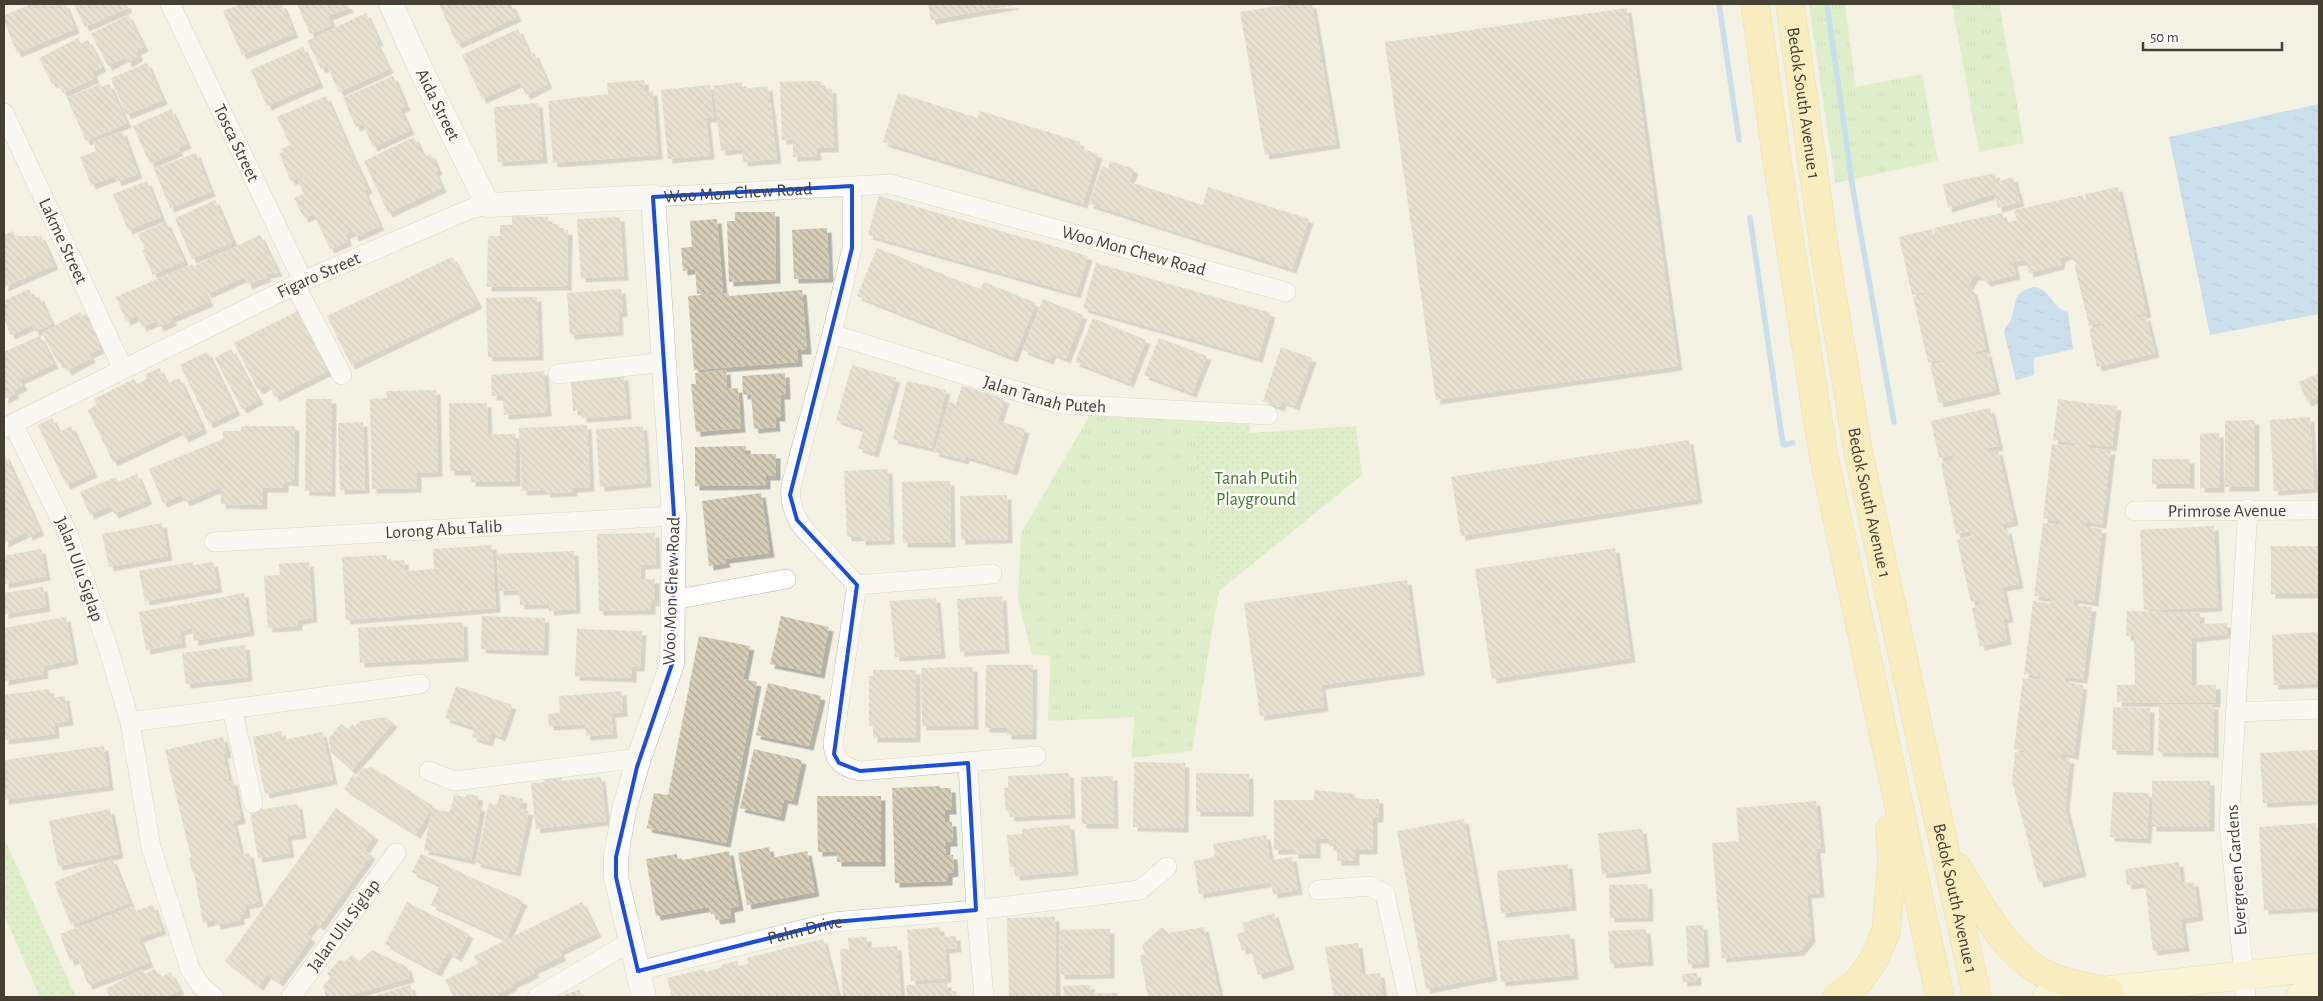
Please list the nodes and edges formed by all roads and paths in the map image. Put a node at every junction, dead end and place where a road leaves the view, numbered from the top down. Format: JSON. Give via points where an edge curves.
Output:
{"nodes":[{"id":1,"x":170,"y":4,"type":"edge"},
{"id":2,"x":391,"y":4,"type":"edge"},
{"id":3,"x":1754,"y":4,"type":"edge"},
{"id":4,"x":1790,"y":4,"type":"edge"},
{"id":5,"x":4,"y":113,"type":"edge"},
{"id":6,"x":852,"y":186,"type":"junction"},
{"id":7,"x":653,"y":197,"type":"junction"},
{"id":8,"x":488,"y":205,"type":"junction"},
{"id":9,"x":299,"y":283,"type":"junction"},
{"id":10,"x":1286,"y":292,"type":"dead end"},
{"id":11,"x":832,"y":334,"type":"junction"},
{"id":12,"x":665,"y":362,"type":"junction"},
{"id":13,"x":123,"y":369,"type":"junction"},
{"id":14,"x":558,"y":374,"type":"dead end"},
{"id":15,"x":342,"y":375,"type":"dead end"},
{"id":16,"x":1268,"y":416,"type":"dead end"},
{"id":17,"x":9,"y":426,"type":"edge"},
{"id":18,"x":2248,"y":509,"type":"junction"},
{"id":19,"x":2319,"y":510,"type":"edge"},
{"id":20,"x":2135,"y":511,"type":"dead end"},
{"id":21,"x":674,"y":516,"type":"junction"},
{"id":22,"x":214,"y":542,"type":"dead end"},
{"id":23,"x":992,"y":574,"type":"dead end"},
{"id":24,"x":786,"y":579,"type":"dead end"},
{"id":25,"x":857,"y":585,"type":"junction"},
{"id":26,"x":673,"y":600,"type":"junction"},
{"id":27,"x":420,"y":684,"type":"dead end"},
{"id":28,"x":232,"y":708,"type":"junction"},
{"id":29,"x":2319,"y":709,"type":"edge"},
{"id":30,"x":2235,"y":712,"type":"junction"},
{"id":31,"x":130,"y":722,"type":"junction"},
{"id":32,"x":1882,"y":725,"type":"junction"},
{"id":33,"x":1036,"y":756,"type":"dead end"},
{"id":34,"x":639,"y":758,"type":"junction"},
{"id":35,"x":968,"y":763,"type":"junction"},
{"id":36,"x":428,"y":771,"type":"dead end"},
{"id":37,"x":253,"y":803,"type":"dead end"},
{"id":38,"x":1946,"y":851,"type":"junction"},
{"id":39,"x":396,"y":853,"type":"dead end"},
{"id":40,"x":1167,"y":867,"type":"dead end"},
{"id":41,"x":1318,"y":890,"type":"dead end"},
{"id":42,"x":976,"y":910,"type":"junction"},
{"id":43,"x":630,"y":942,"type":"junction"},
{"id":44,"x":2319,"y":967,"type":"edge"},
{"id":45,"x":638,"y":971,"type":"junction"},
{"id":46,"x":2245,"y":987,"type":"edge"},
{"id":47,"x":2110,"y":992,"type":"junction"},
{"id":48,"x":2319,"y":995,"type":"edge"},
{"id":49,"x":214,"y":997,"type":"edge"},
{"id":50,"x":291,"y":997,"type":"edge"},
{"id":51,"x":537,"y":997,"type":"edge"},
{"id":52,"x":644,"y":997,"type":"edge"},
{"id":53,"x":984,"y":997,"type":"edge"},
{"id":54,"x":1408,"y":997,"type":"edge"},
{"id":55,"x":1837,"y":997,"type":"edge"},
{"id":56,"x":1940,"y":997,"type":"edge"},
{"id":57,"x":1977,"y":997,"type":"edge"},
{"id":58,"x":2047,"y":997,"type":"edge"},
{"id":59,"x":2300,"y":997,"type":"edge"}],
"edges":[{"from":1,"to":9,"type":"street","name":"Tosca Street"},
{"from":2,"to":8,"type":"street","name":"Aida Street"},
{"from":3,"to":32,"type":"main road","name":"Bedok South Avenue 1","via":[[1823,453]]},
{"from":4,"to":38,"type":"main road","name":"Bedok South Avenue 1","via":[[1825,254],[1858,452]]},
{"from":5,"to":13,"type":"street","name":"Lakme Street"},
{"from":6,"to":7,"type":"street","name":"Woo Mon Chew Road"},
{"from":6,"to":10,"type":"street","name":"Woo Mon Chew Road","via":[[890,184]]},
{"from":6,"to":11,"type":"street","via":[[852,248]]},
{"from":7,"to":8,"type":"street","name":"Figaro Street"},
{"from":7,"to":12,"type":"street","name":"Woo Mon Chew Road"},
{"from":8,"to":9,"type":"street","name":"Figaro Street","via":[[470,209]]},
{"from":9,"to":13,"type":"street","name":"Figaro Street"},
{"from":9,"to":15,"type":"street","name":"Tosca Street"},
{"from":11,"to":16,"type":"street","name":"Jalan Tanah Puteh","via":[[1060,404]]},
{"from":11,"to":25,"type":"street","via":[[790,496],[796,520]]},
{"from":12,"to":14,"type":"street"},
{"from":12,"to":21,"type":"street","name":"Woo Mon Chew Road"},
{"from":13,"to":17,"type":"street","name":"Figaro Street"},
{"from":17,"to":31,"type":"street","name":"Jalan Ulu Siglap","via":[[58,511],[109,651]]},
{"from":18,"to":19,"type":"street","name":"Primrose Avenue"},
{"from":18,"to":20,"type":"street","name":"Primrose Avenue"},
{"from":18,"to":30,"type":"street","name":"Evergreen Gardens"},
{"from":21,"to":22,"type":"street","name":"Lorong Abu Talib"},
{"from":21,"to":26,"type":"street","name":"Woo Mon Chew Road"},
{"from":23,"to":25,"type":"street"},
{"from":24,"to":26,"type":"street"},
{"from":25,"to":35,"type":"street","via":[[833,743],[839,763],[860,771]]},
{"from":26,"to":34,"type":"street","name":"Woo Mon Chew Road","via":[[672,664]]},
{"from":27,"to":28,"type":"street"},
{"from":28,"to":31,"type":"street"},
{"from":28,"to":37,"type":"street"},
{"from":29,"to":30,"type":"street"},
{"from":30,"to":46,"type":"street","name":"Evergreen Gardens","via":[[2229,823]]},
{"from":31,"to":49,"type":"street","name":"Jalan Ulu Siglap","via":[[154,857],[190,969],[201,986]]},
{"from":32,"to":55,"type":"main road","via":[[1892,861],[1886,932],[1873,961],[1858,982]]},
{"from":32,"to":56,"type":"main road","name":"Bedok South Avenue 1"},
{"from":33,"to":35,"type":"street"},
{"from":34,"to":36,"type":"street","via":[[454,781]]},
{"from":34,"to":43,"type":"street","name":"Woo Mon Chew Road","via":[[624,810],[616,857],[616,877]]},
{"from":35,"to":42,"type":"street"},
{"from":38,"to":47,"type":"main road","via":[[1978,902],[2023,960],[2056,979]]},
{"from":38,"to":57,"type":"main road","name":"Bedok South Avenue 1"},
{"from":39,"to":50,"type":"street","name":"Jalan Ulu Siglap"},
{"from":40,"to":42,"type":"street","name":"Palm Drive","via":[[1140,890]]},
{"from":41,"to":54,"type":"street","via":[[1370,886],[1385,894]]},
{"from":42,"to":45,"type":"street","name":"Palm Drive","via":[[832,922]]},
{"from":42,"to":53,"type":"street"},
{"from":43,"to":45,"type":"street","name":"Woo Mon Chew Road"},
{"from":43,"to":51,"type":"street"},
{"from":44,"to":46,"type":"main road"},
{"from":45,"to":52,"type":"street","name":"Woo Mon Chew Road"},
{"from":46,"to":47,"type":"main road"},
{"from":47,"to":58,"type":"main road"},
{"from":48,"to":59,"type":"main road"}]}
